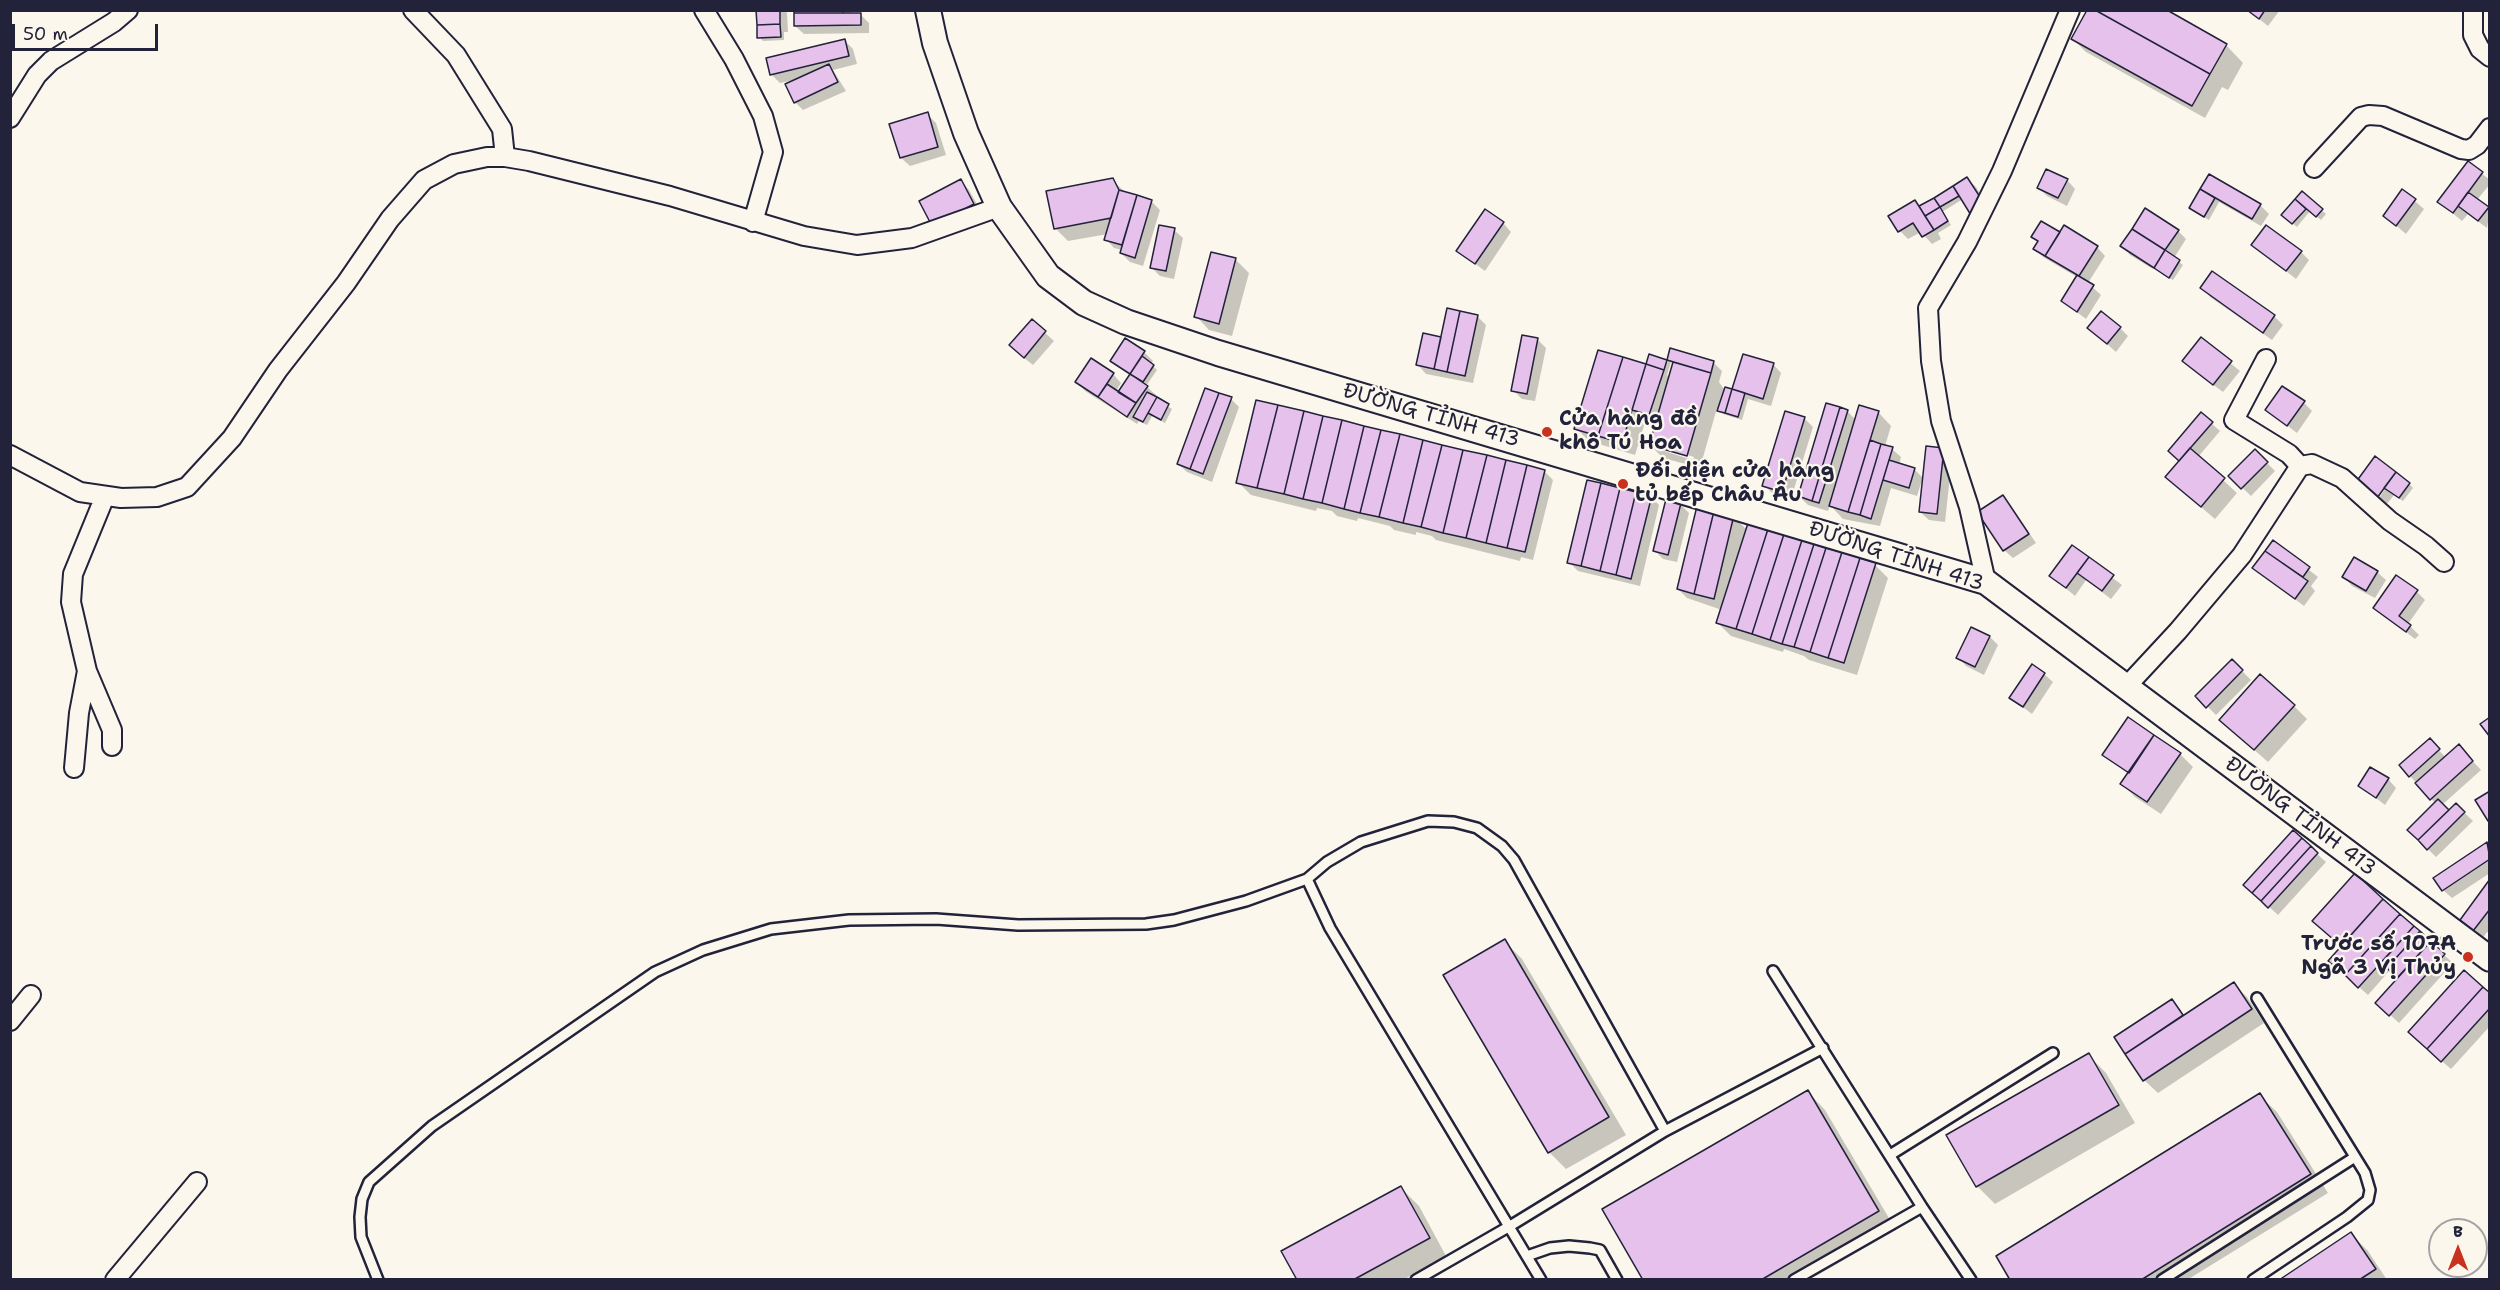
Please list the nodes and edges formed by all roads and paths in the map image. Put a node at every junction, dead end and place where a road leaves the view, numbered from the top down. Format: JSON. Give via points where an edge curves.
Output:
{"nodes":[{"id":1,"x":128,"y":10,"type":"edge"},
{"id":2,"x":413,"y":10,"type":"edge"},
{"id":3,"x":704,"y":10,"type":"edge"},
{"id":4,"x":928,"y":10,"type":"edge"},
{"id":5,"x":2070,"y":10,"type":"edge"},
{"id":6,"x":2473,"y":10,"type":"edge"},
{"id":7,"x":2490,"y":57,"type":"edge"},
{"id":8,"x":10,"y":118,"type":"edge"},
{"id":9,"x":2490,"y":128,"type":"edge"},
{"id":10,"x":506,"y":157,"type":"junction"},
{"id":11,"x":2314,"y":168,"type":"dead end"},
{"id":12,"x":999,"y":207,"type":"junction"},
{"id":13,"x":753,"y":222,"type":"junction"},
{"id":14,"x":2266,"y":359,"type":"dead end"},
{"id":15,"x":10,"y":455,"type":"edge"},
{"id":16,"x":2300,"y":466,"type":"junction"},
{"id":17,"x":105,"y":496,"type":"junction"},
{"id":18,"x":2444,"y":562,"type":"dead end"},
{"id":19,"x":1986,"y":582,"type":"junction"},
{"id":20,"x":87,"y":671,"type":"junction"},
{"id":21,"x":2126,"y":687,"type":"junction"},
{"id":22,"x":112,"y":746,"type":"dead end"},
{"id":23,"x":74,"y":768,"type":"dead end"},
{"id":24,"x":1307,"y":879,"type":"junction"},
{"id":25,"x":2490,"y":959,"type":"edge"},
{"id":26,"x":1773,"y":971,"type":"dead end"},
{"id":27,"x":31,"y":995,"type":"dead end"},
{"id":28,"x":2257,"y":998,"type":"dead end"},
{"id":29,"x":10,"y":1021,"type":"edge"},
{"id":30,"x":1823,"y":1048,"type":"junction"},
{"id":31,"x":2053,"y":1053,"type":"dead end"},
{"id":32,"x":1665,"y":1131,"type":"junction"},
{"id":33,"x":1890,"y":1155,"type":"junction"},
{"id":34,"x":2355,"y":1157,"type":"junction"},
{"id":35,"x":197,"y":1182,"type":"dead end"},
{"id":36,"x":1922,"y":1207,"type":"junction"},
{"id":37,"x":1510,"y":1226,"type":"junction"},
{"id":38,"x":1527,"y":1256,"type":"junction"},
{"id":39,"x":115,"y":1280,"type":"edge"},
{"id":40,"x":378,"y":1280,"type":"edge"},
{"id":41,"x":1416,"y":1280,"type":"edge"},
{"id":42,"x":1541,"y":1280,"type":"edge"},
{"id":43,"x":1617,"y":1280,"type":"edge"},
{"id":44,"x":1794,"y":1280,"type":"edge"},
{"id":45,"x":1971,"y":1280,"type":"edge"},
{"id":46,"x":2162,"y":1280,"type":"edge"},
{"id":47,"x":2253,"y":1280,"type":"edge"}],
"edges":[{"from":1,"to":8,"type":"street","via":[[51,61],[37,75]]},
{"from":2,"to":10,"type":"street","via":[[456,55],[502,129]]},
{"from":3,"to":13,"type":"street","via":[[764,116],[773,152]]},
{"from":4,"to":12,"type":"main road","name":"ĐƯỜNG TỈNH 413","via":[[935,43],[966,133]]},
{"from":5,"to":19,"type":"street","via":[[2002,171],[1928,308],[1931,361],[1941,421],[1969,507]]},
{"from":6,"to":7,"type":"street","via":[[2474,35],[2480,49]]},
{"from":9,"to":11,"type":"street","via":[[2469,150],[2383,116],[2369,115],[2361,117]]},
{"from":10,"to":13,"type":"street","via":[[670,196]]},
{"from":10,"to":17,"type":"street","via":[[454,164],[424,180],[390,219],[232,438],[187,488],[157,497]]},
{"from":12,"to":13,"type":"street","via":[[912,238],[857,245]]},
{"from":12,"to":19,"type":"main road","name":"ĐƯỜNG TỈNH 413","via":[[1048,276],[1084,303],[1126,322],[1351,394]]},
{"from":14,"to":16,"type":"street","via":[[2234,420],[2289,454]]},
{"from":15,"to":17,"type":"street","via":[[80,492]]},
{"from":16,"to":18,"type":"street","via":[[2312,464],[2342,478]]},
{"from":16,"to":21,"type":"street","via":[[2242,555]]},
{"from":17,"to":20,"type":"street","via":[[73,574],[71,602]]},
{"from":19,"to":21,"type":"main road","name":"ĐƯỜNG TỈNH 413"},
{"from":20,"to":22,"type":"street","via":[[112,730]]},
{"from":20,"to":23,"type":"street"},
{"from":21,"to":25,"type":"main road","name":"ĐƯỜNG TỈNH 413"},
{"from":24,"to":32,"type":"lane","via":[[1326,862],[1361,842],[1399,829],[1428,821],[1477,828],[1514,860]]},
{"from":24,"to":37,"type":"lane","via":[[1336,938]]},
{"from":24,"to":40,"type":"lane","via":[[1246,902],[1146,924],[849,920],[771,929],[703,950],[655,972],[432,1126],[369,1182],[362,1199],[361,1237]]},
{"from":26,"to":30,"type":"lane"},
{"from":27,"to":29,"type":"street"},
{"from":28,"to":34,"type":"lane"},
{"from":30,"to":32,"type":"lane"},
{"from":30,"to":33,"type":"lane"},
{"from":31,"to":33,"type":"lane"},
{"from":32,"to":37,"type":"lane"},
{"from":33,"to":36,"type":"lane"},
{"from":34,"to":46,"type":"lane"},
{"from":34,"to":47,"type":"lane","via":[[2369,1182],[2368,1200]]},
{"from":35,"to":39,"type":"street"},
{"from":36,"to":44,"type":"lane"},
{"from":36,"to":45,"type":"lane"},
{"from":37,"to":38,"type":"lane"},
{"from":37,"to":41,"type":"lane"},
{"from":38,"to":42,"type":"lane"},
{"from":38,"to":43,"type":"lane","via":[[1569,1246],[1600,1250]]}]}
